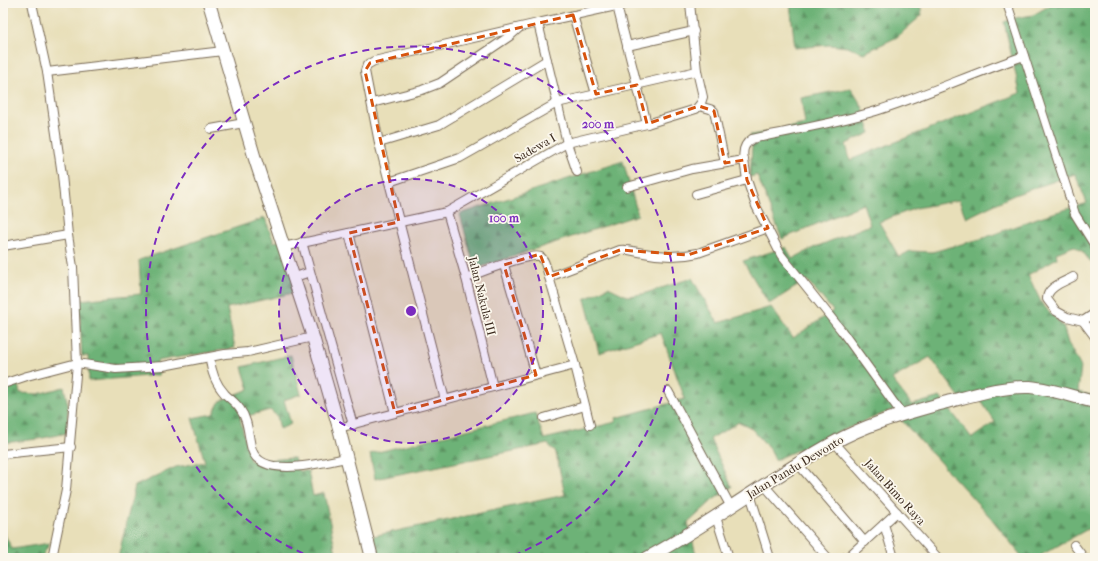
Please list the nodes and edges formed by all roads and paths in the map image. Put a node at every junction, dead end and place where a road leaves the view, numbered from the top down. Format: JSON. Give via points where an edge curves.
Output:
{"nodes":[{"id":1,"x":32,"y":3,"type":"edge"},
{"id":2,"x":209,"y":3,"type":"edge"},
{"id":3,"x":630,"y":3,"type":"edge"},
{"id":4,"x":690,"y":3,"type":"edge"},
{"id":5,"x":1007,"y":3,"type":"edge"},
{"id":6,"x":617,"y":6,"type":"junction"},
{"id":7,"x":573,"y":15,"type":"junction"},
{"id":8,"x":538,"y":23,"type":"junction"},
{"id":9,"x":519,"y":27,"type":"junction"},
{"id":10,"x":694,"y":31,"type":"junction"},
{"id":11,"x":627,"y":46,"type":"junction"},
{"id":12,"x":223,"y":51,"type":"junction"},
{"id":13,"x":1024,"y":56,"type":"junction"},
{"id":14,"x":547,"y":60,"type":"junction"},
{"id":15,"x":697,"y":71,"type":"junction"},
{"id":16,"x":47,"y":72,"type":"junction"},
{"id":17,"x":637,"y":85,"type":"junction"},
{"id":18,"x":596,"y":94,"type":"junction"},
{"id":19,"x":372,"y":102,"type":"junction"},
{"id":20,"x":558,"y":103,"type":"junction"},
{"id":21,"x":699,"y":106,"type":"junction"},
{"id":22,"x":244,"y":123,"type":"junction"},
{"id":23,"x":647,"y":124,"type":"junction"},
{"id":24,"x":211,"y":129,"type":"dead end"},
{"id":25,"x":379,"y":143,"type":"junction"},
{"id":26,"x":568,"y":144,"type":"junction"},
{"id":27,"x":744,"y":160,"type":"junction"},
{"id":28,"x":725,"y":162,"type":"junction"},
{"id":29,"x":577,"y":172,"type":"dead end"},
{"id":30,"x":747,"y":180,"type":"junction"},
{"id":31,"x":389,"y":182,"type":"junction"},
{"id":32,"x":628,"y":187,"type":"dead end"},
{"id":33,"x":696,"y":194,"type":"dead end"},
{"id":34,"x":447,"y":212,"type":"junction"},
{"id":35,"x":399,"y":222,"type":"junction"},
{"id":36,"x":768,"y":228,"type":"junction"},
{"id":37,"x":349,"y":233,"type":"junction"},
{"id":38,"x":68,"y":235,"type":"junction"},
{"id":39,"x":302,"y":242,"type":"junction"},
{"id":40,"x":3,"y":246,"type":"edge"},
{"id":41,"x":1095,"y":246,"type":"edge"},
{"id":42,"x":283,"y":247,"type":"junction"},
{"id":43,"x":504,"y":265,"type":"junction"},
{"id":44,"x":310,"y":272,"type":"junction"},
{"id":45,"x":549,"y":277,"type":"junction"},
{"id":46,"x":1073,"y":277,"type":"dead end"},
{"id":47,"x":292,"y":278,"type":"junction"},
{"id":48,"x":466,"y":278,"type":"junction"},
{"id":49,"x":1095,"y":313,"type":"edge"},
{"id":50,"x":1083,"y":321,"type":"junction"},
{"id":51,"x":312,"y":337,"type":"junction"},
{"id":52,"x":1095,"y":337,"type":"edge"},
{"id":53,"x":210,"y":358,"type":"junction"},
{"id":54,"x":77,"y":363,"type":"junction"},
{"id":55,"x":575,"y":365,"type":"junction"},
{"id":56,"x":536,"y":375,"type":"junction"},
{"id":57,"x":3,"y":384,"type":"edge"},
{"id":58,"x":493,"y":387,"type":"junction"},
{"id":59,"x":668,"y":391,"type":"dead end"},
{"id":60,"x":445,"y":400,"type":"junction"},
{"id":61,"x":1095,"y":402,"type":"edge"},
{"id":62,"x":585,"y":406,"type":"junction"},
{"id":63,"x":395,"y":413,"type":"junction"},
{"id":64,"x":902,"y":414,"type":"junction"},
{"id":65,"x":544,"y":418,"type":"dead end"},
{"id":66,"x":352,"y":425,"type":"junction"},
{"id":67,"x":590,"y":425,"type":"dead end"},
{"id":68,"x":339,"y":428,"type":"junction"},
{"id":69,"x":834,"y":442,"type":"junction"},
{"id":70,"x":71,"y":447,"type":"junction"},
{"id":71,"x":3,"y":454,"type":"edge"},
{"id":72,"x":346,"y":458,"type":"junction"},
{"id":73,"x":798,"y":464,"type":"junction"},
{"id":74,"x":764,"y":485,"type":"junction"},
{"id":75,"x":750,"y":494,"type":"junction"},
{"id":76,"x":731,"y":507,"type":"junction"},
{"id":77,"x":896,"y":512,"type":"junction"},
{"id":78,"x":716,"y":517,"type":"junction"},
{"id":79,"x":884,"y":524,"type":"junction"},
{"id":80,"x":865,"y":542,"type":"junction"},
{"id":81,"x":1074,"y":546,"type":"dead end"},
{"id":82,"x":847,"y":557,"type":"edge"},
{"id":83,"x":52,"y":558,"type":"edge"},
{"id":84,"x":372,"y":558,"type":"edge"},
{"id":85,"x":648,"y":558,"type":"edge"},
{"id":86,"x":729,"y":558,"type":"edge"},
{"id":87,"x":770,"y":558,"type":"edge"},
{"id":88,"x":828,"y":558,"type":"edge"},
{"id":89,"x":894,"y":558,"type":"edge"},
{"id":90,"x":938,"y":558,"type":"edge"},
{"id":91,"x":1084,"y":558,"type":"edge"}],
"edges":[{"from":1,"to":16,"type":"street"},
{"from":2,"to":12,"type":"street"},
{"from":3,"to":6,"type":"street"},
{"from":4,"to":10,"type":"street"},
{"from":5,"to":13,"type":"street"},
{"from":6,"to":7,"type":"street"},
{"from":6,"to":11,"type":"street"},
{"from":7,"to":8,"type":"street"},
{"from":7,"to":18,"type":"street"},
{"from":8,"to":9,"type":"street"},
{"from":8,"to":14,"type":"street"},
{"from":9,"to":19,"type":"street","via":[[510,36],[440,83]]},
{"from":9,"to":19,"type":"street","via":[[370,63],[365,71]]},
{"from":10,"to":11,"type":"street"},
{"from":10,"to":15,"type":"street"},
{"from":11,"to":17,"type":"street"},
{"from":12,"to":16,"type":"street"},
{"from":12,"to":22,"type":"street"},
{"from":13,"to":27,"type":"street","via":[[875,111],[752,139],[745,145]]},
{"from":13,"to":41,"type":"street","via":[[1075,214]]},
{"from":14,"to":20,"type":"street"},
{"from":14,"to":25,"type":"street","via":[[439,125]]},
{"from":15,"to":17,"type":"street"},
{"from":15,"to":21,"type":"street","via":[[703,93]]},
{"from":16,"to":38,"type":"street"},
{"from":17,"to":18,"type":"street"},
{"from":17,"to":23,"type":"street"},
{"from":18,"to":20,"type":"street"},
{"from":19,"to":25,"type":"street"},
{"from":20,"to":26,"type":"street"},
{"from":20,"to":31,"type":"street","via":[[460,158]]},
{"from":21,"to":23,"type":"street","name":"Sadewa I"},
{"from":21,"to":28,"type":"street","via":[[714,111]]},
{"from":22,"to":24,"type":"street"},
{"from":22,"to":42,"type":"street"},
{"from":23,"to":26,"type":"street","name":"Sadewa I"},
{"from":25,"to":31,"type":"street"},
{"from":26,"to":29,"type":"street"},
{"from":26,"to":34,"type":"street","name":"Sadewa I"},
{"from":27,"to":28,"type":"street"},
{"from":27,"to":30,"type":"street"},
{"from":28,"to":32,"type":"street"},
{"from":30,"to":33,"type":"street"},
{"from":30,"to":36,"type":"street","via":[[756,206]]},
{"from":31,"to":35,"type":"street"},
{"from":34,"to":35,"type":"street","name":"Sadewa I"},
{"from":34,"to":48,"type":"street","name":"Jalan Nakula III"},
{"from":35,"to":37,"type":"street","name":"Sadewa I"},
{"from":35,"to":60,"type":"street"},
{"from":36,"to":45,"type":"street","via":[[688,255],[664,256],[620,250]]},
{"from":36,"to":64,"type":"street","via":[[781,256],[841,330]]},
{"from":37,"to":39,"type":"street","name":"Sadewa I"},
{"from":37,"to":63,"type":"street"},
{"from":38,"to":40,"type":"street"},
{"from":38,"to":54,"type":"street","via":[[73,267]]},
{"from":39,"to":42,"type":"street","name":"Sadewa I"},
{"from":39,"to":44,"type":"street"},
{"from":42,"to":47,"type":"street"},
{"from":43,"to":45,"type":"street","via":[[536,255],[543,260]]},
{"from":43,"to":48,"type":"street"},
{"from":43,"to":56,"type":"street"},
{"from":44,"to":47,"type":"street"},
{"from":44,"to":66,"type":"street"},
{"from":45,"to":55,"type":"street"},
{"from":46,"to":50,"type":"street","via":[[1052,288],[1047,294],[1047,299],[1056,311]]},
{"from":47,"to":51,"type":"street"},
{"from":48,"to":58,"type":"street","name":"Jalan Nakula III"},
{"from":49,"to":50,"type":"street"},
{"from":50,"to":52,"type":"street"},
{"from":51,"to":53,"type":"street"},
{"from":51,"to":68,"type":"street"},
{"from":53,"to":54,"type":"street","via":[[136,369],[116,369]]},
{"from":53,"to":72,"type":"street","via":[[214,377],[225,394],[241,410],[246,421],[252,452],[260,461],[272,466],[307,466]]},
{"from":54,"to":57,"type":"street"},
{"from":54,"to":70,"type":"street"},
{"from":55,"to":56,"type":"street"},
{"from":55,"to":62,"type":"street"},
{"from":56,"to":58,"type":"street"},
{"from":58,"to":60,"type":"street"},
{"from":59,"to":76,"type":"street"},
{"from":60,"to":63,"type":"street"},
{"from":61,"to":64,"type":"street","name":"Jalan Pandu Dewonto","via":[[1042,389],[1011,388]]},
{"from":62,"to":65,"type":"street"},
{"from":62,"to":67,"type":"street"},
{"from":63,"to":66,"type":"street"},
{"from":64,"to":69,"type":"street","name":"Jalan Pandu Dewonto"},
{"from":66,"to":68,"type":"street"},
{"from":68,"to":72,"type":"street"},
{"from":69,"to":73,"type":"street","name":"Jalan Pandu Dewonto"},
{"from":69,"to":77,"type":"street","name":"Jalan Bimo Raya"},
{"from":70,"to":71,"type":"street"},
{"from":70,"to":83,"type":"street","via":[[66,490]]},
{"from":72,"to":84,"type":"street"},
{"from":73,"to":74,"type":"street","name":"Jalan Pandu Dewonto"},
{"from":73,"to":80,"type":"street"},
{"from":74,"to":75,"type":"street","name":"Jalan Pandu Dewonto"},
{"from":74,"to":88,"type":"street"},
{"from":75,"to":76,"type":"street","name":"Jalan Pandu Dewonto"},
{"from":75,"to":87,"type":"street"},
{"from":76,"to":78,"type":"street","name":"Jalan Pandu Dewonto"},
{"from":77,"to":79,"type":"street"},
{"from":77,"to":90,"type":"street","name":"Jalan Bimo Raya"},
{"from":78,"to":85,"type":"street","name":"Jalan Pandu Dewonto"},
{"from":78,"to":86,"type":"street"},
{"from":79,"to":80,"type":"street"},
{"from":79,"to":89,"type":"street"},
{"from":80,"to":82,"type":"street"},
{"from":81,"to":91,"type":"street"}]}
